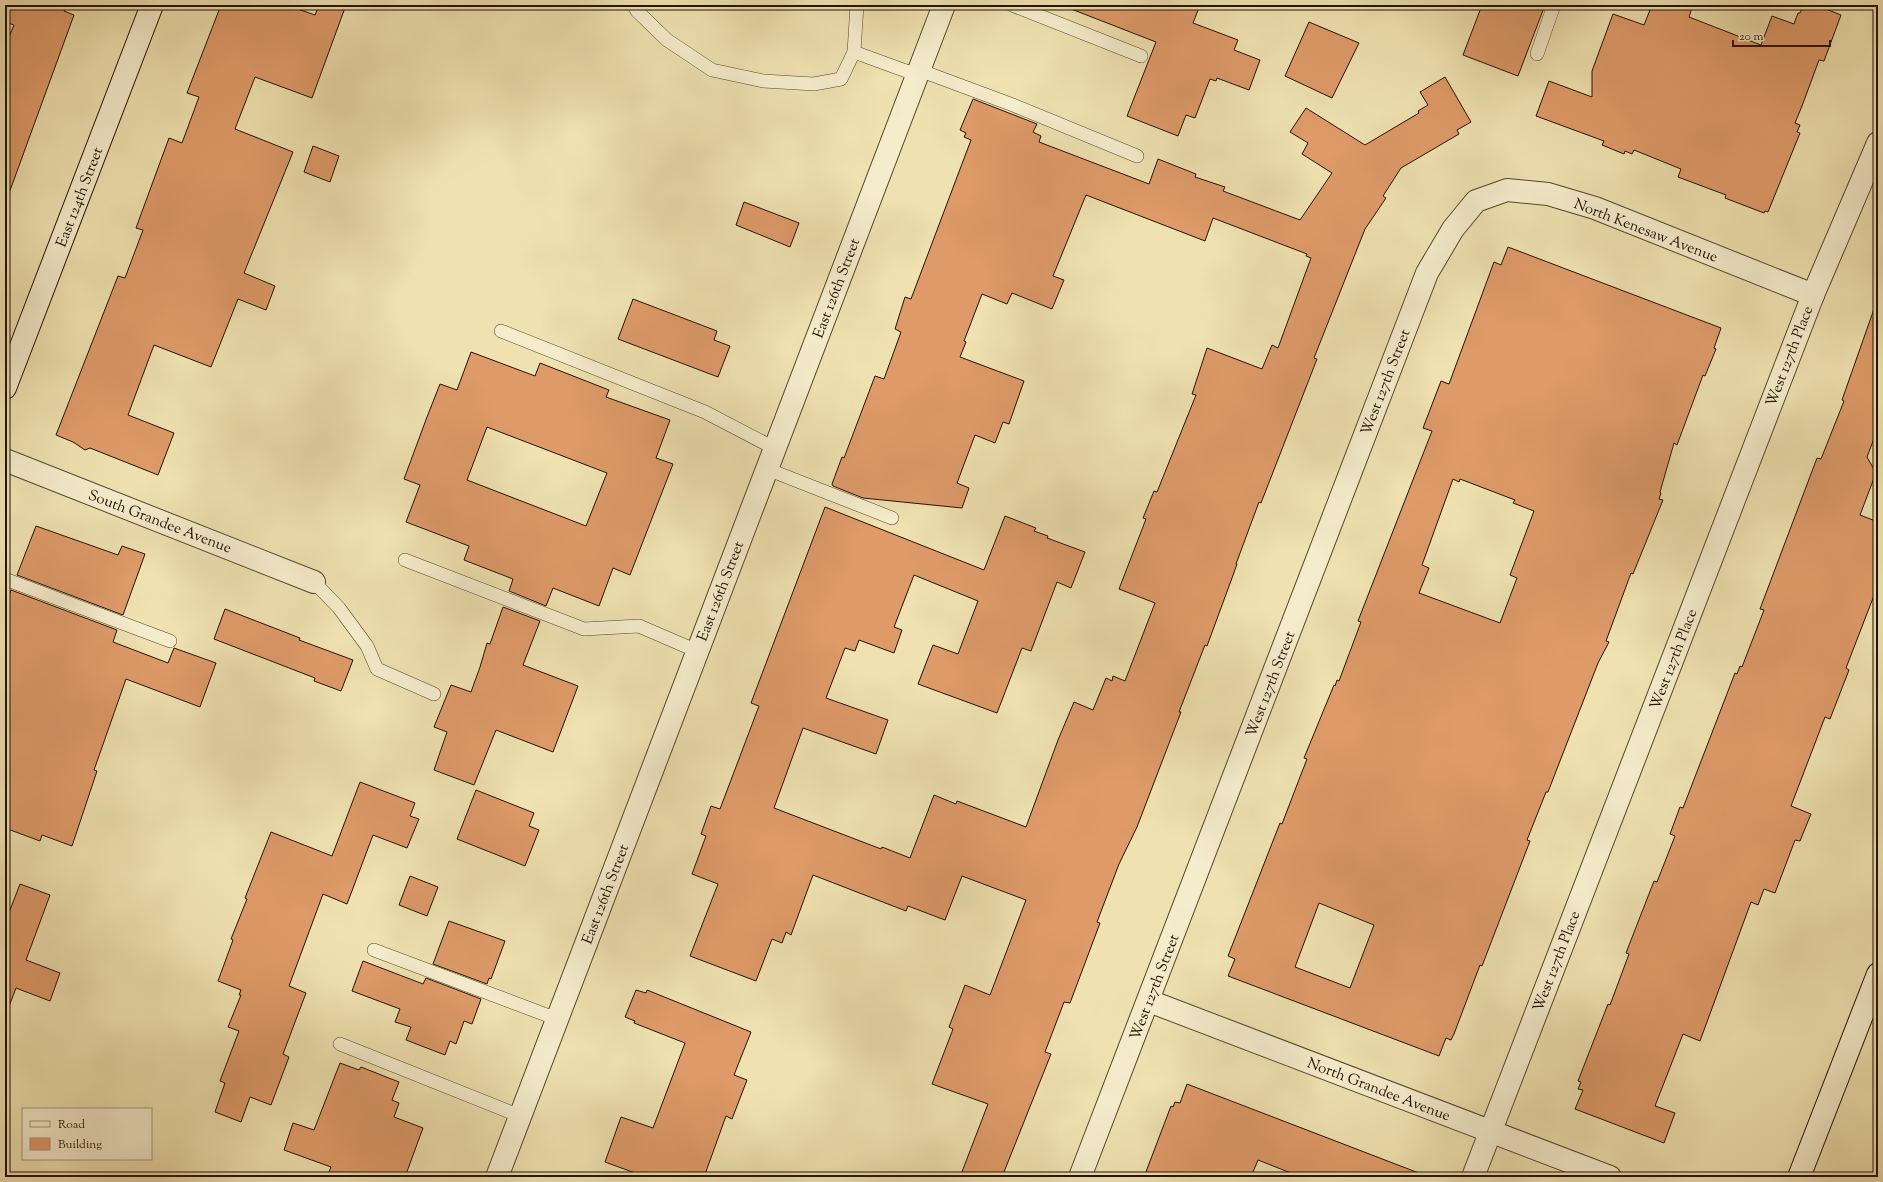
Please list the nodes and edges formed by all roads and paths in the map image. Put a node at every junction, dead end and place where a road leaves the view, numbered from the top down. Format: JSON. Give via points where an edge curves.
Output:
{"nodes":[{"id":1,"x":152,"y":5,"type":"edge"},
{"id":2,"x":634,"y":5,"type":"edge"},
{"id":3,"x":857,"y":5,"type":"edge"},
{"id":4,"x":944,"y":5,"type":"edge"},
{"id":5,"x":1012,"y":5,"type":"edge"},
{"id":6,"x":1554,"y":5,"type":"edge"},
{"id":7,"x":854,"y":52,"type":"junction"},
{"id":8,"x":1537,"y":54,"type":"dead end"},
{"id":9,"x":1141,"y":56,"type":"dead end"},
{"id":10,"x":918,"y":72,"type":"junction"},
{"id":11,"x":1878,"y":143,"type":"edge"},
{"id":12,"x":1137,"y":156,"type":"dead end"},
{"id":13,"x":1476,"y":201,"type":"joint"},
{"id":14,"x":1813,"y":295,"type":"junction"},
{"id":15,"x":500,"y":332,"type":"dead end"},
{"id":16,"x":5,"y":388,"type":"edge"},
{"id":17,"x":774,"y":448,"type":"junction"},
{"id":18,"x":5,"y":460,"type":"edge"},
{"id":19,"x":767,"y":469,"type":"junction"},
{"id":20,"x":892,"y":518,"type":"dead end"},
{"id":21,"x":405,"y":560,"type":"dead end"},
{"id":22,"x":5,"y":579,"type":"edge"},
{"id":23,"x":314,"y":582,"type":"joint"},
{"id":24,"x":170,"y":641,"type":"dead end"},
{"id":25,"x":697,"y":651,"type":"junction"},
{"id":26,"x":434,"y":694,"type":"dead end"},
{"id":27,"x":374,"y":950,"type":"dead end"},
{"id":28,"x":1878,"y":974,"type":"edge"},
{"id":29,"x":1149,"y":1001,"type":"junction"},
{"id":30,"x":557,"y":1019,"type":"junction"},
{"id":31,"x":340,"y":1044,"type":"dead end"},
{"id":32,"x":520,"y":1116,"type":"junction"},
{"id":33,"x":1490,"y":1132,"type":"junction"},
{"id":34,"x":497,"y":1177,"type":"edge"},
{"id":35,"x":1080,"y":1177,"type":"edge"},
{"id":36,"x":1473,"y":1177,"type":"edge"},
{"id":37,"x":1610,"y":1177,"type":"edge"},
{"id":38,"x":1799,"y":1177,"type":"edge"}],
"edges":[{"from":1,"to":16,"type":"street","name":"East 124th Street"},
{"from":2,"to":7,"type":"lane","via":[[667,40],[712,70],[763,81],[814,84],[841,79]]},
{"from":3,"to":7,"type":"lane"},
{"from":4,"to":10,"type":"street","name":"East 126th Street"},
{"from":5,"to":9,"type":"lane"},
{"from":6,"to":8,"type":"lane"},
{"from":7,"to":10,"type":"lane"},
{"from":10,"to":12,"type":"lane","via":[[1013,105]]},
{"from":10,"to":17,"type":"street","name":"East 126th Street"},
{"from":11,"to":14,"type":"street","name":"West 127th Place"},
{"from":13,"to":14,"type":"street","name":"North Kenesaw Avenue","via":[[1507,190],[1548,194],[1595,208]]},
{"from":13,"to":29,"type":"street","name":"West 127th Street","via":[[1453,229],[1427,273]]},
{"from":14,"to":33,"type":"street","name":"West 127th Place"},
{"from":15,"to":17,"type":"lane","via":[[705,412]]},
{"from":17,"to":19,"type":"street","name":"East 126th Street"},
{"from":18,"to":23,"type":"street","name":"South Grandee Avenue"},
{"from":19,"to":20,"type":"lane"},
{"from":19,"to":25,"type":"street","name":"East 126th Street"},
{"from":21,"to":25,"type":"lane","via":[[584,629],[639,626]]},
{"from":22,"to":24,"type":"lane"},
{"from":23,"to":26,"type":"lane","via":[[339,608],[367,646],[377,669]]},
{"from":25,"to":30,"type":"street","name":"East 126th Street"},
{"from":27,"to":30,"type":"lane"},
{"from":28,"to":38,"type":"street"},
{"from":29,"to":33,"type":"street","name":"North Grandee Avenue"},
{"from":29,"to":35,"type":"street","name":"West 127th Street"},
{"from":30,"to":32,"type":"street","name":"East 126th Street"},
{"from":31,"to":32,"type":"lane"},
{"from":32,"to":34,"type":"street","name":"East 126th Street"},
{"from":33,"to":36,"type":"street","name":"West 127th Place"},
{"from":33,"to":37,"type":"street","name":"North Grandee Avenue"}]}
